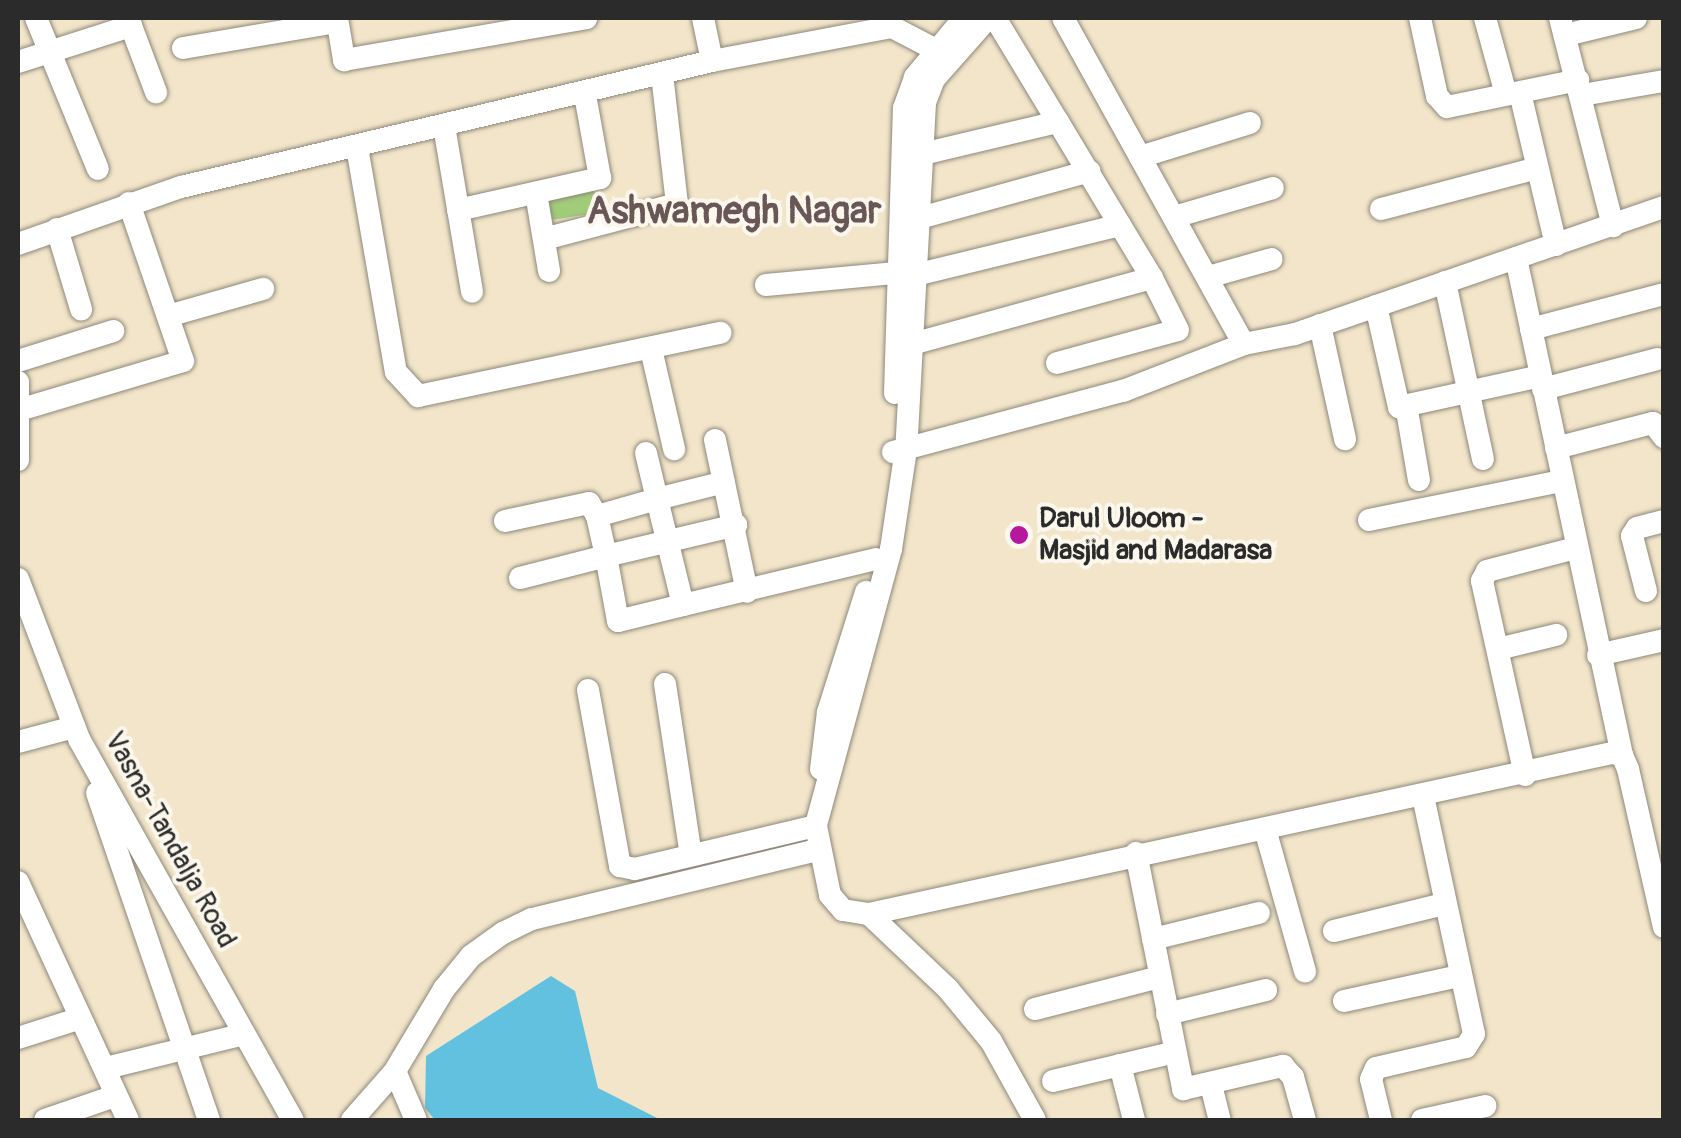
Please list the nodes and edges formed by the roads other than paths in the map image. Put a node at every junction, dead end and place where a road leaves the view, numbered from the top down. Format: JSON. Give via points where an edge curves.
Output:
{"nodes":[{"id":1,"x":36,"y":18,"type":"edge"},
{"id":2,"x":586,"y":18,"type":"edge"},
{"id":3,"x":703,"y":18,"type":"edge"},
{"id":4,"x":964,"y":18,"type":"edge"},
{"id":5,"x":992,"y":18,"type":"edge"},
{"id":6,"x":1064,"y":18,"type":"edge"},
{"id":7,"x":1420,"y":18,"type":"edge"},
{"id":8,"x":1484,"y":18,"type":"edge"},
{"id":9,"x":1636,"y":18,"type":"edge"},
{"id":10,"x":337,"y":20,"type":"edge"},
{"id":11,"x":129,"y":22,"type":"edge"},
{"id":12,"x":888,"y":22,"type":"edge"},
{"id":13,"x":1563,"y":26,"type":"edge"},
{"id":14,"x":249,"y":27,"type":"edge"},
{"id":15,"x":183,"y":48,"type":"dead end"},
{"id":16,"x":943,"y":53,"type":"junction"},
{"id":17,"x":51,"y":56,"type":"junction"},
{"id":18,"x":712,"y":61,"type":"junction"},
{"id":19,"x":18,"y":62,"type":"edge"},
{"id":20,"x":662,"y":74,"type":"junction"},
{"id":21,"x":1664,"y":81,"type":"edge"},
{"id":22,"x":1580,"y":87,"type":"junction"},
{"id":23,"x":156,"y":92,"type":"dead end"},
{"id":24,"x":585,"y":95,"type":"junction"},
{"id":25,"x":1514,"y":95,"type":"junction"},
{"id":26,"x":1058,"y":122,"type":"junction"},
{"id":27,"x":1250,"y":123,"type":"dead end"},
{"id":28,"x":444,"y":126,"type":"junction"},
{"id":29,"x":358,"y":147,"type":"junction"},
{"id":30,"x":918,"y":155,"type":"junction"},
{"id":31,"x":1140,"y":157,"type":"junction"},
{"id":32,"x":1536,"y":168,"type":"junction"},
{"id":33,"x":98,"y":169,"type":"dead end"},
{"id":34,"x":1090,"y":171,"type":"junction"},
{"id":35,"x":1273,"y":188,"type":"dead end"},
{"id":36,"x":536,"y":193,"type":"junction"},
{"id":37,"x":129,"y":203,"type":"junction"},
{"id":38,"x":1381,"y":208,"type":"dead end"},
{"id":39,"x":1664,"y":208,"type":"edge"},
{"id":40,"x":458,"y":210,"type":"junction"},
{"id":41,"x":1174,"y":217,"type":"junction"},
{"id":42,"x":916,"y":219,"type":"junction"},
{"id":43,"x":1120,"y":224,"type":"junction"},
{"id":44,"x":1613,"y":226,"type":"junction"},
{"id":45,"x":57,"y":229,"type":"junction"},
{"id":46,"x":544,"y":239,"type":"junction"},
{"id":47,"x":18,"y":244,"type":"edge"},
{"id":48,"x":1556,"y":245,"type":"junction"},
{"id":49,"x":1272,"y":258,"type":"dead end"},
{"id":50,"x":1516,"y":258,"type":"junction"},
{"id":51,"x":549,"y":271,"type":"dead end"},
{"id":52,"x":904,"y":274,"type":"junction"},
{"id":53,"x":1208,"y":277,"type":"junction"},
{"id":54,"x":1152,"y":278,"type":"junction"},
{"id":55,"x":1444,"y":282,"type":"junction"},
{"id":56,"x":766,"y":286,"type":"dead end"},
{"id":57,"x":263,"y":289,"type":"dead end"},
{"id":58,"x":472,"y":292,"type":"dead end"},
{"id":59,"x":1664,"y":294,"type":"edge"},
{"id":60,"x":1376,"y":306,"type":"junction"},
{"id":61,"x":80,"y":310,"type":"dead end"},
{"id":62,"x":168,"y":316,"type":"junction"},
{"id":63,"x":1320,"y":325,"type":"junction"},
{"id":64,"x":1531,"y":329,"type":"junction"},
{"id":65,"x":113,"y":331,"type":"dead end"},
{"id":66,"x":720,"y":333,"type":"dead end"},
{"id":67,"x":912,"y":344,"type":"junction"},
{"id":68,"x":1244,"y":344,"type":"junction"},
{"id":69,"x":651,"y":350,"type":"junction"},
{"id":70,"x":1657,"y":360,"type":"dead end"},
{"id":71,"x":18,"y":362,"type":"edge"},
{"id":72,"x":1057,"y":364,"type":"dead end"},
{"id":73,"x":18,"y":382,"type":"edge"},
{"id":74,"x":1542,"y":383,"type":"junction"},
{"id":75,"x":1470,"y":392,"type":"junction"},
{"id":76,"x":1406,"y":405,"type":"junction"},
{"id":77,"x":19,"y":410,"type":"edge"},
{"id":78,"x":1664,"y":437,"type":"edge"},
{"id":79,"x":1345,"y":439,"type":"dead end"},
{"id":80,"x":715,"y":440,"type":"dead end"},
{"id":81,"x":18,"y":445,"type":"edge"},
{"id":82,"x":674,"y":448,"type":"dead end"},
{"id":83,"x":1556,"y":448,"type":"junction"},
{"id":84,"x":898,"y":451,"type":"junction"},
{"id":85,"x":646,"y":454,"type":"dead end"},
{"id":86,"x":1482,"y":459,"type":"dead end"},
{"id":87,"x":1419,"y":480,"type":"dead end"},
{"id":88,"x":1561,"y":481,"type":"junction"},
{"id":89,"x":724,"y":482,"type":"junction"},
{"id":90,"x":657,"y":499,"type":"junction"},
{"id":91,"x":597,"y":516,"type":"junction"},
{"id":92,"x":1369,"y":520,"type":"dead end"},
{"id":93,"x":505,"y":521,"type":"dead end"},
{"id":94,"x":1664,"y":521,"type":"edge"},
{"id":95,"x":736,"y":526,"type":"junction"},
{"id":96,"x":669,"y":542,"type":"junction"},
{"id":97,"x":1576,"y":548,"type":"junction"},
{"id":98,"x":606,"y":556,"type":"junction"},
{"id":99,"x":876,"y":560,"type":"junction"},
{"id":100,"x":520,"y":578,"type":"dead end"},
{"id":101,"x":18,"y":579,"type":"edge"},
{"id":102,"x":1646,"y":591,"type":"dead end"},
{"id":103,"x":748,"y":592,"type":"junction"},
{"id":104,"x":684,"y":605,"type":"junction"},
{"id":105,"x":1556,"y":635,"type":"dead end"},
{"id":106,"x":1664,"y":640,"type":"edge"},
{"id":107,"x":1498,"y":649,"type":"junction"},
{"id":108,"x":1598,"y":655,"type":"junction"},
{"id":109,"x":665,"y":684,"type":"dead end"},
{"id":110,"x":588,"y":690,"type":"dead end"},
{"id":111,"x":77,"y":733,"type":"junction"},
{"id":112,"x":18,"y":742,"type":"edge"},
{"id":113,"x":1622,"y":755,"type":"junction"},
{"id":114,"x":1525,"y":776,"type":"junction"},
{"id":115,"x":1423,"y":796,"type":"junction"},
{"id":116,"x":1664,"y":814,"type":"edge"},
{"id":117,"x":820,"y":818,"type":"junction"},
{"id":118,"x":1639,"y":820,"type":"junction"},
{"id":119,"x":1265,"y":829,"type":"junction"},
{"id":120,"x":818,"y":850,"type":"junction"},
{"id":121,"x":1136,"y":853,"type":"junction"},
{"id":122,"x":691,"y":856,"type":"junction"},
{"id":123,"x":1658,"y":878,"type":"edge"},
{"id":124,"x":18,"y":882,"type":"edge"},
{"id":125,"x":1444,"y":904,"type":"junction"},
{"id":126,"x":18,"y":912,"type":"edge"},
{"id":127,"x":1259,"y":913,"type":"dead end"},
{"id":128,"x":869,"y":914,"type":"junction"},
{"id":129,"x":1664,"y":927,"type":"edge"},
{"id":130,"x":1334,"y":931,"type":"dead end"},
{"id":131,"x":1153,"y":939,"type":"junction"},
{"id":132,"x":1305,"y":971,"type":"dead end"},
{"id":133,"x":1460,"y":976,"type":"junction"},
{"id":134,"x":1160,"y":978,"type":"junction"},
{"id":135,"x":1266,"y":990,"type":"dead end"},
{"id":136,"x":1344,"y":1001,"type":"dead end"},
{"id":137,"x":1035,"y":1010,"type":"dead end"},
{"id":138,"x":1168,"y":1014,"type":"junction"},
{"id":139,"x":72,"y":1021,"type":"junction"},
{"id":140,"x":244,"y":1034,"type":"junction"},
{"id":141,"x":18,"y":1038,"type":"edge"},
{"id":142,"x":183,"y":1052,"type":"junction"},
{"id":143,"x":1171,"y":1053,"type":"junction"},
{"id":144,"x":98,"y":1060,"type":"junction"},
{"id":145,"x":1120,"y":1066,"type":"junction"},
{"id":146,"x":395,"y":1071,"type":"junction"},
{"id":147,"x":1053,"y":1081,"type":"dead end"},
{"id":148,"x":1211,"y":1085,"type":"junction"},
{"id":149,"x":1485,"y":1106,"type":"dead end"},
{"id":150,"x":110,"y":1110,"type":"edge"},
{"id":151,"x":45,"y":1120,"type":"edge"},
{"id":152,"x":128,"y":1120,"type":"edge"},
{"id":153,"x":209,"y":1120,"type":"edge"},
{"id":154,"x":293,"y":1120,"type":"edge"},
{"id":155,"x":352,"y":1120,"type":"edge"},
{"id":156,"x":416,"y":1120,"type":"edge"},
{"id":157,"x":1035,"y":1120,"type":"edge"},
{"id":158,"x":1134,"y":1120,"type":"edge"},
{"id":159,"x":1220,"y":1120,"type":"edge"},
{"id":160,"x":1305,"y":1120,"type":"edge"},
{"id":161,"x":1381,"y":1120,"type":"edge"},
{"id":162,"x":1422,"y":1120,"type":"edge"}],
"edges":[{"from":1,"to":17,"type":"street"},
{"from":2,"to":10,"type":"street","via":[[344,60]]},
{"from":3,"to":18,"type":"street"},
{"from":4,"to":16,"type":"street"},
{"from":5,"to":16,"type":"street"},
{"from":5,"to":26,"type":"street"},
{"from":6,"to":31,"type":"street"},
{"from":7,"to":25,"type":"street","via":[[1440,103],[1452,107]]},
{"from":8,"to":25,"type":"street"},
{"from":9,"to":13,"type":"street"},
{"from":10,"to":14,"type":"street"},
{"from":11,"to":17,"type":"street"},
{"from":11,"to":23,"type":"street"},
{"from":12,"to":16,"type":"street"},
{"from":12,"to":18,"type":"street"},
{"from":13,"to":22,"type":"street"},
{"from":14,"to":15,"type":"street"},
{"from":16,"to":30,"type":"street","via":[[925,103]]},
{"from":16,"to":52,"type":"street","via":[[904,108]]},
{"from":17,"to":19,"type":"street"},
{"from":17,"to":33,"type":"street"},
{"from":18,"to":20,"type":"street"},
{"from":20,"to":24,"type":"street"},
{"from":20,"to":46,"type":"street","via":[[677,204]]},
{"from":21,"to":22,"type":"street"},
{"from":22,"to":25,"type":"street"},
{"from":22,"to":44,"type":"street"},
{"from":24,"to":28,"type":"street"},
{"from":24,"to":36,"type":"street","via":[[600,178]]},
{"from":25,"to":32,"type":"street"},
{"from":26,"to":30,"type":"street"},
{"from":26,"to":34,"type":"street"},
{"from":27,"to":31,"type":"street"},
{"from":28,"to":29,"type":"street"},
{"from":28,"to":40,"type":"street"},
{"from":29,"to":37,"type":"street"},
{"from":29,"to":69,"type":"street","via":[[396,372],[406,389],[436,397]]},
{"from":30,"to":42,"type":"street"},
{"from":31,"to":41,"type":"street"},
{"from":32,"to":38,"type":"street"},
{"from":32,"to":48,"type":"street"},
{"from":34,"to":42,"type":"street"},
{"from":34,"to":43,"type":"street"},
{"from":35,"to":41,"type":"street"},
{"from":36,"to":40,"type":"street"},
{"from":36,"to":46,"type":"street"},
{"from":37,"to":45,"type":"street"},
{"from":37,"to":62,"type":"street"},
{"from":39,"to":44,"type":"street"},
{"from":40,"to":58,"type":"street"},
{"from":41,"to":53,"type":"street"},
{"from":42,"to":52,"type":"street"},
{"from":43,"to":52,"type":"street"},
{"from":43,"to":54,"type":"street"},
{"from":44,"to":48,"type":"street"},
{"from":45,"to":47,"type":"street"},
{"from":45,"to":61,"type":"street"},
{"from":46,"to":51,"type":"street"},
{"from":48,"to":50,"type":"street"},
{"from":49,"to":53,"type":"street"},
{"from":50,"to":55,"type":"street"},
{"from":50,"to":64,"type":"street"},
{"from":52,"to":56,"type":"street"},
{"from":52,"to":67,"type":"street"},
{"from":52,"to":84,"type":"street"},
{"from":53,"to":68,"type":"street"},
{"from":54,"to":67,"type":"street"},
{"from":54,"to":72,"type":"street","via":[[1178,330]]},
{"from":55,"to":60,"type":"street"},
{"from":55,"to":75,"type":"street"},
{"from":57,"to":62,"type":"street"},
{"from":59,"to":64,"type":"street"},
{"from":60,"to":63,"type":"street"},
{"from":60,"to":76,"type":"street","via":[[1399,406]]},
{"from":62,"to":77,"type":"street","via":[[183,361]]},
{"from":63,"to":68,"type":"street"},
{"from":63,"to":79,"type":"street"},
{"from":64,"to":74,"type":"street"},
{"from":65,"to":71,"type":"street"},
{"from":66,"to":69,"type":"street"},
{"from":67,"to":84,"type":"street"},
{"from":68,"to":84,"type":"street","via":[[1124,391]]},
{"from":69,"to":82,"type":"street"},
{"from":70,"to":74,"type":"street"},
{"from":73,"to":77,"type":"street"},
{"from":74,"to":75,"type":"street"},
{"from":74,"to":83,"type":"street"},
{"from":75,"to":76,"type":"street"},
{"from":75,"to":86,"type":"street"},
{"from":76,"to":87,"type":"street"},
{"from":77,"to":81,"type":"street"},
{"from":78,"to":83,"type":"street","via":[[1653,423]]},
{"from":80,"to":89,"type":"street"},
{"from":83,"to":88,"type":"street"},
{"from":84,"to":99,"type":"street"},
{"from":84,"to":117,"type":"street","via":[[891,549]]},
{"from":85,"to":90,"type":"street"},
{"from":88,"to":92,"type":"street"},
{"from":88,"to":97,"type":"street"},
{"from":89,"to":90,"type":"street"},
{"from":89,"to":95,"type":"street"},
{"from":90,"to":91,"type":"street"},
{"from":90,"to":96,"type":"street"},
{"from":91,"to":93,"type":"street","via":[[588,502]]},
{"from":91,"to":98,"type":"street"},
{"from":94,"to":102,"type":"street","via":[[1637,528],[1632,536]]},
{"from":95,"to":96,"type":"street"},
{"from":95,"to":103,"type":"street"},
{"from":96,"to":98,"type":"street"},
{"from":96,"to":104,"type":"street"},
{"from":97,"to":107,"type":"street","via":[[1487,571],[1482,582]]},
{"from":97,"to":108,"type":"street"},
{"from":98,"to":100,"type":"street"},
{"from":98,"to":104,"type":"street","via":[[618,621]]},
{"from":99,"to":103,"type":"street"},
{"from":99,"to":117,"type":"street","via":[[828,712]]},
{"from":101,"to":111,"type":"street","name":"Vasna-Tandalja Road"},
{"from":103,"to":104,"type":"street"},
{"from":105,"to":107,"type":"street"},
{"from":106,"to":108,"type":"street"},
{"from":107,"to":114,"type":"street"},
{"from":108,"to":113,"type":"street"},
{"from":109,"to":122,"type":"street"},
{"from":110,"to":122,"type":"street","via":[[620,866]]},
{"from":111,"to":112,"type":"street"},
{"from":111,"to":140,"type":"street","name":"Vasna-Tandalja Road"},
{"from":111,"to":142,"type":"street"},
{"from":113,"to":114,"type":"street"},
{"from":113,"to":118,"type":"street"},
{"from":114,"to":115,"type":"street"},
{"from":115,"to":119,"type":"street"},
{"from":115,"to":125,"type":"street"},
{"from":116,"to":118,"type":"street"},
{"from":117,"to":120,"type":"street"},
{"from":117,"to":122,"type":"street"},
{"from":118,"to":123,"type":"street"},
{"from":119,"to":121,"type":"street"},
{"from":119,"to":132,"type":"street"},
{"from":120,"to":128,"type":"street","via":[[830,895],[843,910]]},
{"from":120,"to":146,"type":"street","via":[[532,918],[503,933],[471,956],[444,989]]},
{"from":121,"to":128,"type":"street"},
{"from":121,"to":131,"type":"street"},
{"from":123,"to":129,"type":"street"},
{"from":124,"to":144,"type":"street"},
{"from":125,"to":130,"type":"street"},
{"from":125,"to":133,"type":"street"},
{"from":126,"to":139,"type":"street"},
{"from":127,"to":131,"type":"street"},
{"from":128,"to":157,"type":"street","via":[[948,989],[991,1041]]},
{"from":131,"to":134,"type":"street"},
{"from":133,"to":136,"type":"street"},
{"from":133,"to":161,"type":"street","via":[[1472,1044],[1376,1068],[1371,1079]]},
{"from":134,"to":137,"type":"street"},
{"from":134,"to":138,"type":"street"},
{"from":135,"to":138,"type":"street"},
{"from":138,"to":143,"type":"street"},
{"from":139,"to":141,"type":"street"},
{"from":139,"to":144,"type":"street"},
{"from":140,"to":142,"type":"street"},
{"from":140,"to":154,"type":"street","name":"Vasna-Tandalja Road"},
{"from":142,"to":144,"type":"street"},
{"from":142,"to":153,"type":"street"},
{"from":143,"to":145,"type":"street"},
{"from":143,"to":148,"type":"street","via":[[1182,1089]]},
{"from":144,"to":150,"type":"street"},
{"from":144,"to":152,"type":"street"},
{"from":145,"to":147,"type":"street"},
{"from":145,"to":158,"type":"street"},
{"from":146,"to":155,"type":"street"},
{"from":146,"to":156,"type":"street"},
{"from":148,"to":159,"type":"street"},
{"from":148,"to":160,"type":"street","via":[[1290,1068]]},
{"from":149,"to":162,"type":"street"},
{"from":150,"to":151,"type":"street"}]}
